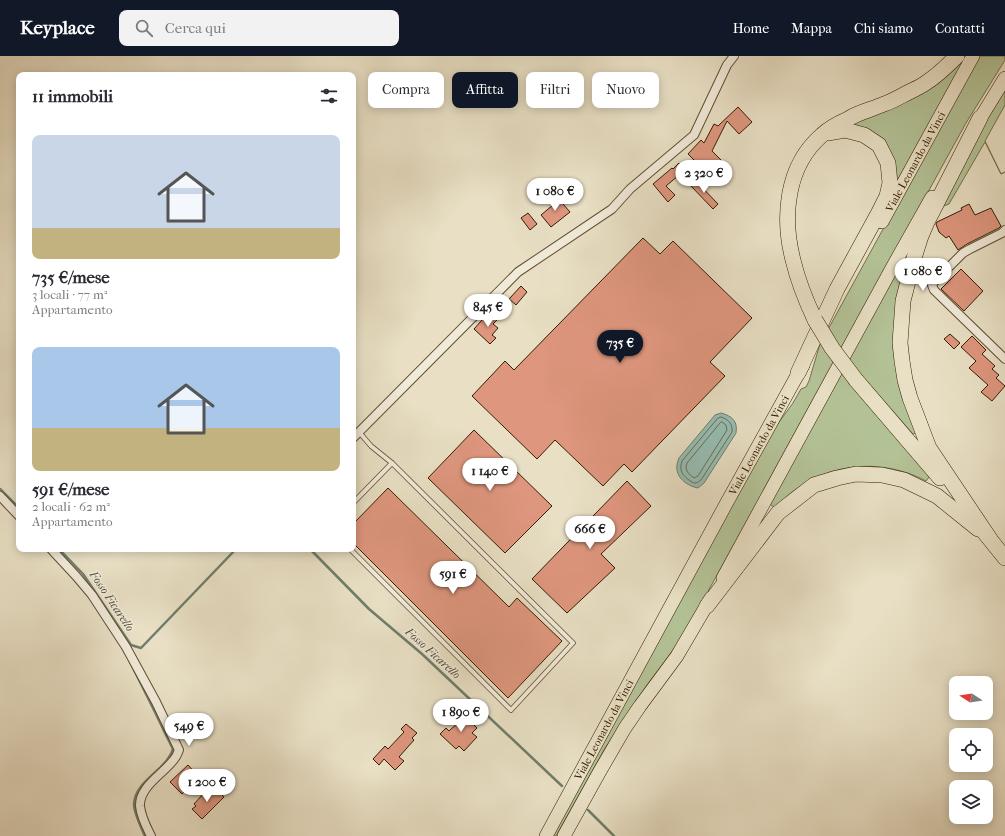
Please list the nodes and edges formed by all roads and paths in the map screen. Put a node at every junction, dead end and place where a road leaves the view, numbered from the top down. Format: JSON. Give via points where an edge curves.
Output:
{"nodes":[{"id":1,"x":734,"y":56,"type":"edge"},
{"id":2,"x":957,"y":56,"type":"edge"},
{"id":3,"x":973,"y":56,"type":"edge"},
{"id":4,"x":1005,"y":78,"type":"edge"},
{"id":5,"x":980,"y":118,"type":"junction"},
{"id":6,"x":823,"y":134,"type":"junction"},
{"id":7,"x":1005,"y":230,"type":"edge"},
{"id":8,"x":1005,"y":359,"type":"edge"},
{"id":9,"x":798,"y":373,"type":"junction"},
{"id":10,"x":356,"y":435,"type":"edge"},
{"id":11,"x":392,"y":463,"type":"junction"},
{"id":12,"x":0,"y":496,"type":"edge"},
{"id":13,"x":356,"y":500,"type":"edge"},
{"id":14,"x":16,"y":513,"type":"edge"},
{"id":15,"x":990,"y":539,"type":"junction"},
{"id":16,"x":54,"y":552,"type":"edge"},
{"id":17,"x":353,"y":552,"type":"edge"},
{"id":18,"x":1005,"y":558,"type":"edge"},
{"id":19,"x":707,"y":606,"type":"junction"},
{"id":20,"x":150,"y":836,"type":"edge"},
{"id":21,"x":546,"y":836,"type":"edge"},
{"id":22,"x":564,"y":836,"type":"edge"}],
"edges":[{"from":1,"to":10,"type":"street","via":[[727,65],[694,135],[630,189],[612,209],[518,272]]},
{"from":2,"to":6,"type":"highway","via":[[927,82],[885,104],[849,118]]},
{"from":3,"to":9,"type":"main road","name":"Viale Leonardo da Vinci"},
{"from":4,"to":5,"type":"main road","name":"Viale Leonardo da Vinci"},
{"from":5,"to":15,"type":"highway","via":[[921,236],[903,301],[900,342],[910,398],[930,448]]},
{"from":5,"to":19,"type":"main road","name":"Viale Leonardo da Vinci","via":[[940,182]]},
{"from":6,"to":9,"type":"highway","via":[[845,130],[864,135],[874,142],[888,163],[890,183],[882,207],[836,289]]},
{"from":6,"to":15,"type":"highway","bridge":true,"via":[[811,145],[801,160],[789,196],[789,237],[802,289],[815,320],[856,380]]},
{"from":7,"to":8,"type":"street","via":[[963,254],[932,285],[934,290]]},
{"from":9,"to":21,"type":"main road","name":"Viale Leonardo da Vinci"},
{"from":10,"to":11,"type":"lane"},
{"from":11,"to":13,"type":"lane"},
{"from":11,"to":17,"type":"lane","via":[[573,643],[511,710]]},
{"from":12,"to":14,"type":"street"},
{"from":15,"to":18,"type":"highway"},
{"from":15,"to":19,"type":"highway","via":[[937,496],[904,480],[862,474],[837,478],[814,485],[778,513]]},
{"from":16,"to":20,"type":"street","via":[[92,595],[126,647],[179,750],[175,759],[143,794],[140,805]]},
{"from":19,"to":22,"type":"main road","name":"Viale Leonardo da Vinci","via":[[677,656],[618,739]]}]}
